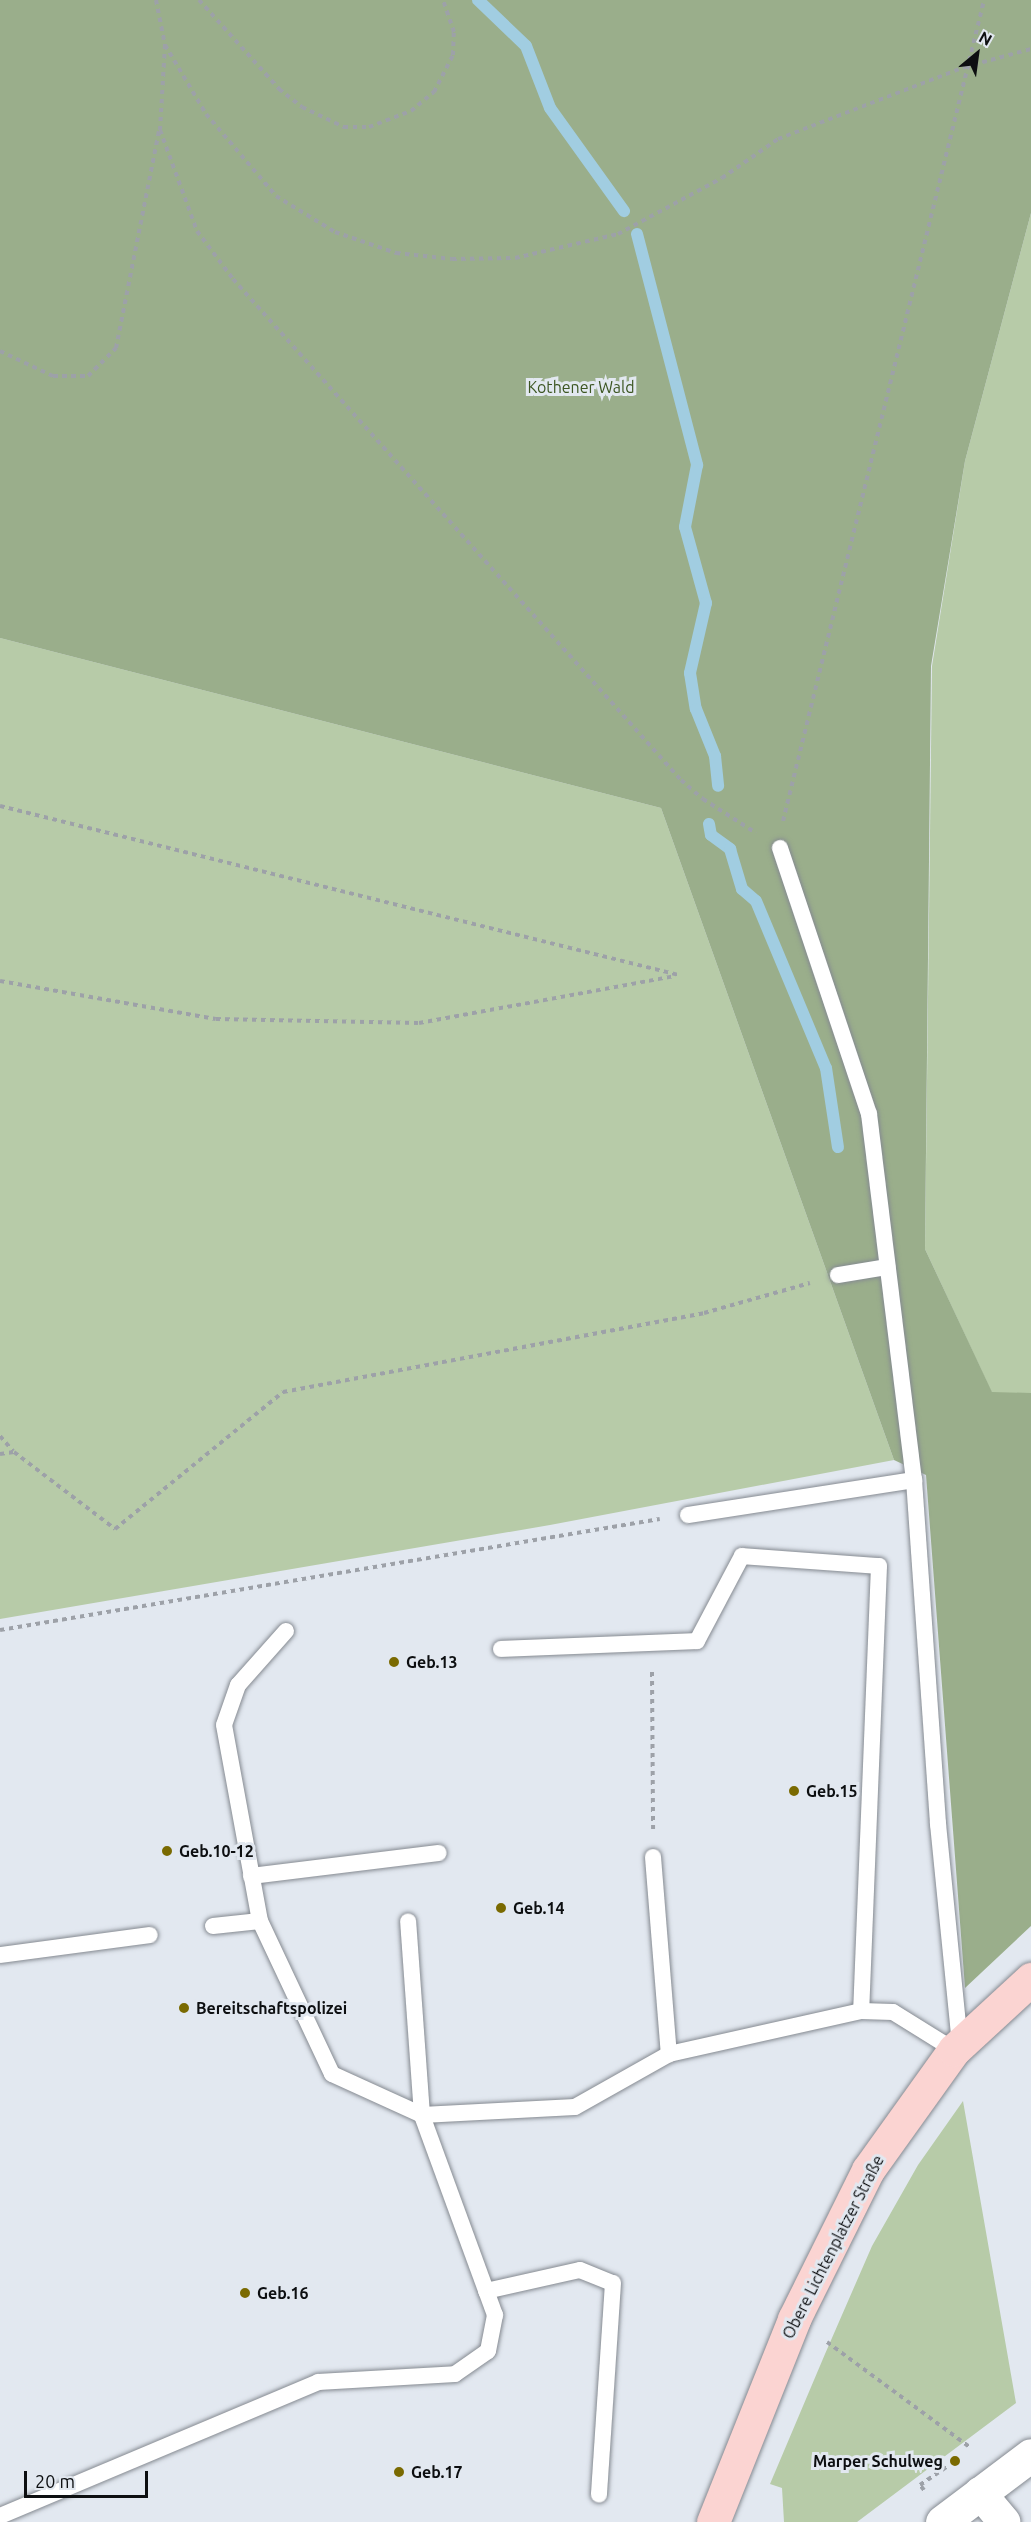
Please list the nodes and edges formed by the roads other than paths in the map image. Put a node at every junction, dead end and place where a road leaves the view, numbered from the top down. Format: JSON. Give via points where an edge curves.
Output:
{"nodes":[{"id":1,"x":780,"y":848,"type":"road end"},
{"id":2,"x":887,"y":1267,"type":"junction"},
{"id":3,"x":838,"y":1275,"type":"road end"},
{"id":4,"x":914,"y":1480,"type":"junction"},
{"id":5,"x":688,"y":1515,"type":"road end"},
{"id":6,"x":286,"y":1631,"type":"dead end"},
{"id":7,"x":501,"y":1649,"type":"dead end"},
{"id":8,"x":439,"y":1853,"type":"dead end"},
{"id":9,"x":653,"y":1857,"type":"road end"},
{"id":10,"x":250,"y":1876,"type":"junction"},
{"id":11,"x":260,"y":1921,"type":"junction"},
{"id":12,"x":408,"y":1922,"type":"dead end"},
{"id":13,"x":213,"y":1926,"type":"dead end"},
{"id":14,"x":150,"y":1935,"type":"dead end"},
{"id":15,"x":0,"y":1955,"type":"edge"},
{"id":16,"x":1031,"y":1979,"type":"edge"},
{"id":17,"x":861,"y":2010,"type":"junction"},
{"id":18,"x":957,"y":2046,"type":"junction"},
{"id":19,"x":669,"y":2054,"type":"junction"},
{"id":20,"x":422,"y":2115,"type":"junction"},
{"id":21,"x":486,"y":2291,"type":"junction"},
{"id":22,"x":1031,"y":2455,"type":"edge"},
{"id":23,"x":726,"y":2490,"type":"junction"},
{"id":24,"x":980,"y":2493,"type":"junction"},
{"id":25,"x":599,"y":2495,"type":"dead end"},
{"id":26,"x":0,"y":2516,"type":"edge"},
{"id":27,"x":714,"y":2522,"type":"edge"},
{"id":28,"x":734,"y":2522,"type":"edge"},
{"id":29,"x":942,"y":2522,"type":"edge"},
{"id":30,"x":1004,"y":2522,"type":"edge"}],
"edges":[{"from":1,"to":2,"type":"lane","via":[[869,1114]]},
{"from":2,"to":3,"type":"lane"},
{"from":2,"to":4,"type":"lane"},
{"from":4,"to":5,"type":"lane"},
{"from":4,"to":18,"type":"lane"},
{"from":6,"to":10,"type":"lane","via":[[238,1685],[224,1725]]},
{"from":7,"to":17,"type":"lane","via":[[697,1641],[742,1556],[879,1566]]},
{"from":8,"to":10,"type":"lane"},
{"from":9,"to":19,"type":"lane"},
{"from":10,"to":11,"type":"lane"},
{"from":11,"to":13,"type":"lane"},
{"from":11,"to":20,"type":"lane","via":[[332,2073]]},
{"from":12,"to":20,"type":"lane"},
{"from":14,"to":15,"type":"lane"},
{"from":16,"to":18,"type":"main road","name":"Obere Lichtenplatzer Straße"},
{"from":17,"to":18,"type":"lane","via":[[893,2012]]},
{"from":17,"to":19,"type":"lane"},
{"from":18,"to":23,"type":"main road","name":"Obere Lichtenplatzer Straße","via":[[868,2170],[794,2319]]},
{"from":19,"to":20,"type":"lane","via":[[575,2107]]},
{"from":20,"to":21,"type":"lane"},
{"from":21,"to":25,"type":"lane","via":[[580,2270],[613,2283]]},
{"from":21,"to":26,"type":"lane","via":[[495,2315],[488,2352],[455,2374],[318,2382]]},
{"from":22,"to":24,"type":"street"},
{"from":23,"to":27,"type":"main road","name":"Obere Lichtenplatzer Straße"},
{"from":23,"to":28,"type":"street"},
{"from":24,"to":29,"type":"street"},
{"from":24,"to":30,"type":"street"}]}
